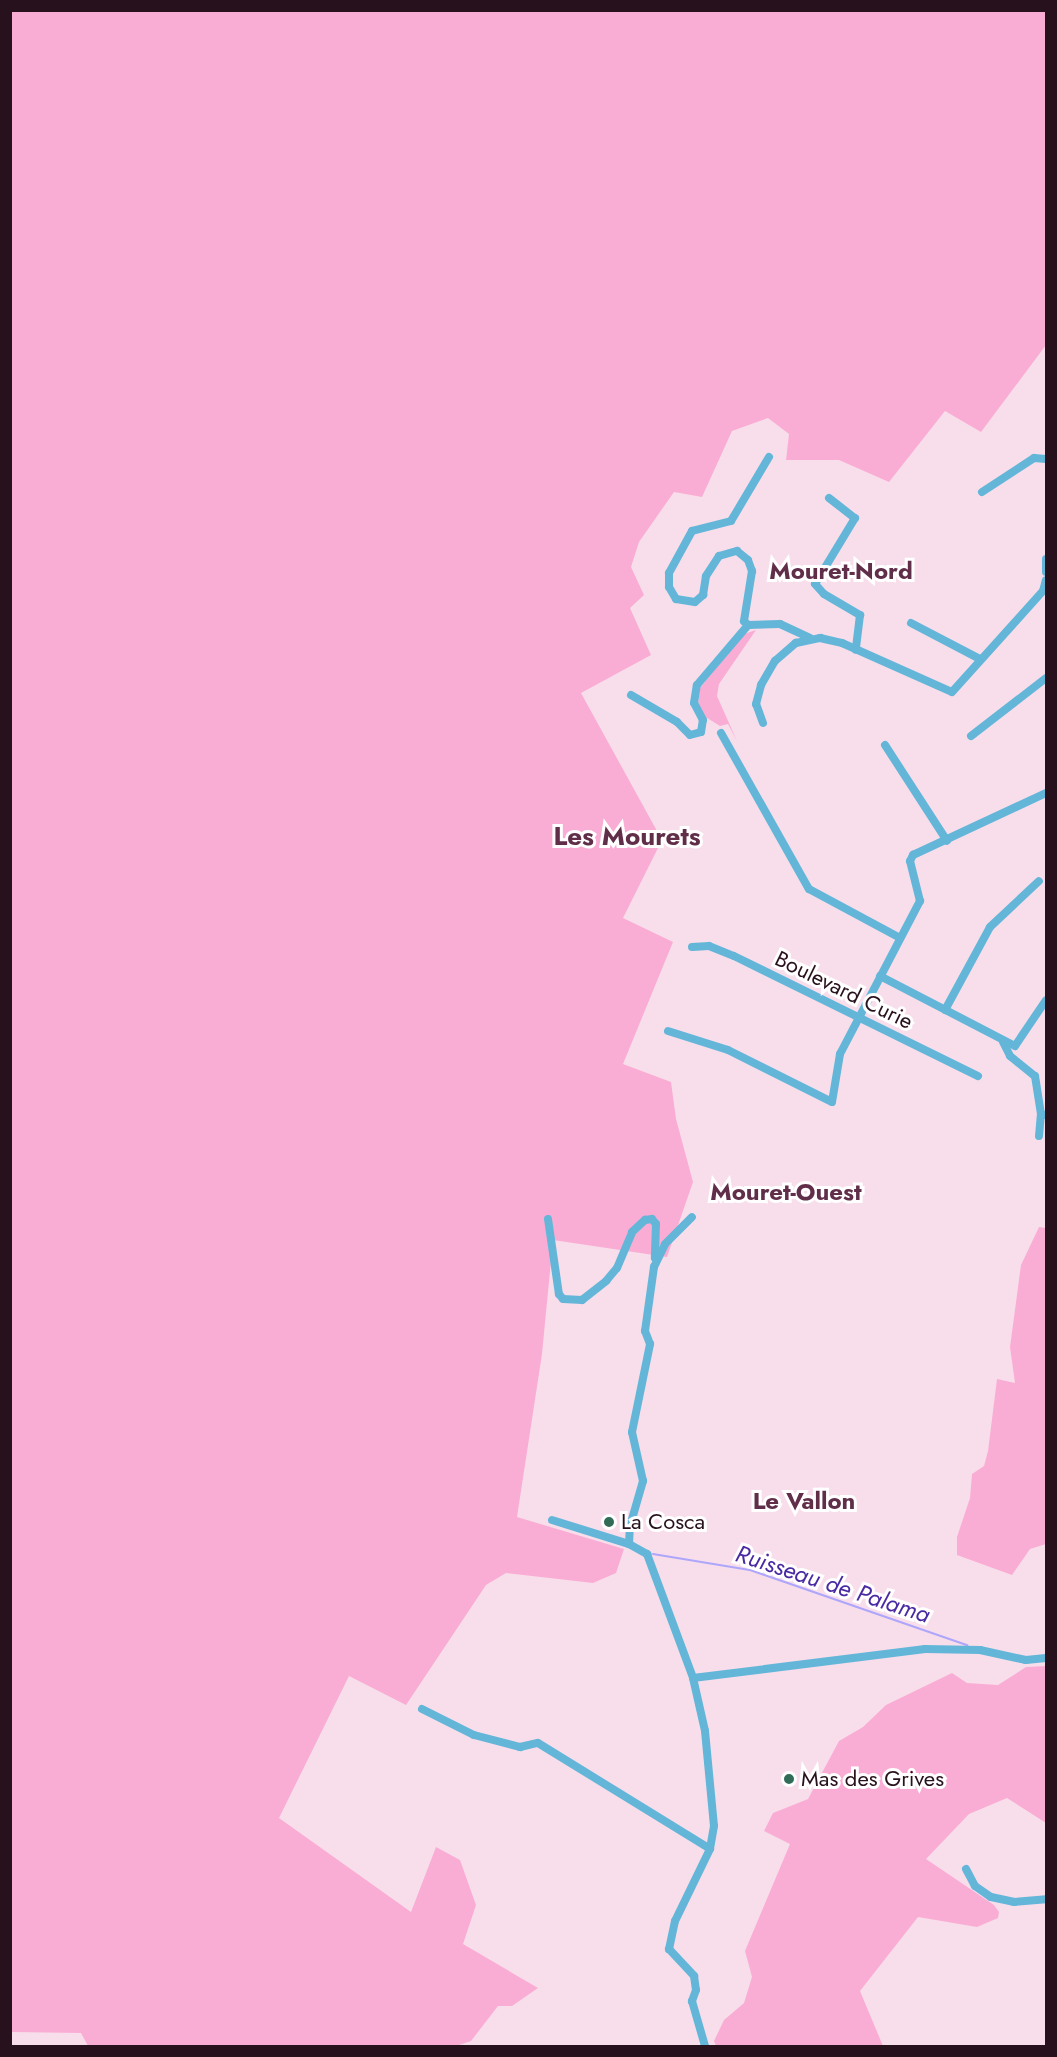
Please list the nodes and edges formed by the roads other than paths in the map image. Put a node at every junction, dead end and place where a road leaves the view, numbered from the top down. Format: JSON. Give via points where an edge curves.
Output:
{"nodes":[{"id":1,"x":769,"y":457,"type":"dead end"},
{"id":2,"x":1047,"y":459,"type":"edge"},
{"id":3,"x":982,"y":492,"type":"dead end"},
{"id":4,"x":829,"y":498,"type":"dead end"},
{"id":5,"x":1047,"y":559,"type":"edge"},
{"id":6,"x":1047,"y":573,"type":"edge"},
{"id":7,"x":1047,"y":580,"type":"edge"},
{"id":8,"x":1045,"y":593,"type":"edge"},
{"id":9,"x":911,"y":623,"type":"dead end"},
{"id":10,"x":748,"y":625,"type":"junction"},
{"id":11,"x":810,"y":638,"type":"junction"},
{"id":12,"x":856,"y":650,"type":"junction"},
{"id":13,"x":980,"y":659,"type":"junction"},
{"id":14,"x":1047,"y":678,"type":"edge"},
{"id":15,"x":631,"y":695,"type":"dead end"},
{"id":16,"x":763,"y":723,"type":"dead end"},
{"id":17,"x":721,"y":733,"type":"dead end"},
{"id":18,"x":971,"y":735,"type":"dead end"},
{"id":19,"x":885,"y":745,"type":"dead end"},
{"id":20,"x":1047,"y":794,"type":"edge"},
{"id":21,"x":947,"y":842,"type":"junction"},
{"id":22,"x":1039,"y":881,"type":"dead end"},
{"id":23,"x":900,"y":938,"type":"junction"},
{"id":24,"x":692,"y":947,"type":"dead end"},
{"id":25,"x":880,"y":976,"type":"junction"},
{"id":26,"x":1046,"y":1000,"type":"edge"},
{"id":27,"x":945,"y":1010,"type":"junction"},
{"id":28,"x":860,"y":1017,"type":"junction"},
{"id":29,"x":668,"y":1031,"type":"dead end"},
{"id":30,"x":1003,"y":1042,"type":"junction"},
{"id":31,"x":978,"y":1076,"type":"dead end"},
{"id":32,"x":1044,"y":1115,"type":"edge"},
{"id":33,"x":1039,"y":1136,"type":"dead end"},
{"id":34,"x":692,"y":1216,"type":"dead end"},
{"id":35,"x":548,"y":1219,"type":"dead end"},
{"id":36,"x":654,"y":1267,"type":"junction"},
{"id":37,"x":552,"y":1520,"type":"dead end"},
{"id":38,"x":629,"y":1544,"type":"junction"},
{"id":39,"x":1047,"y":1658,"type":"edge"},
{"id":40,"x":693,"y":1678,"type":"junction"},
{"id":41,"x":422,"y":1709,"type":"dead end"},
{"id":42,"x":710,"y":1849,"type":"junction"},
{"id":43,"x":966,"y":1869,"type":"dead end"},
{"id":44,"x":1047,"y":1899,"type":"edge"},
{"id":45,"x":705,"y":2046,"type":"edge"}],
"edges":[{"from":1,"to":10,"type":"street","via":[[735,517],[727,523],[695,528],[668,578],[676,599],[695,602],[703,595],[706,576],[719,556],[729,551],[740,553],[752,571],[744,616]]},
{"from":2,"to":3,"type":"street","via":[[1034,458]]},
{"from":4,"to":12,"type":"street","via":[[855,518],[815,584],[824,594],[860,615]]},
{"from":5,"to":6,"type":"street"},
{"from":7,"to":8,"type":"street"},
{"from":8,"to":13,"type":"street"},
{"from":9,"to":13,"type":"street"},
{"from":10,"to":11,"type":"street","via":[[780,624]]},
{"from":10,"to":15,"type":"street","via":[[697,685],[694,703],[703,720],[701,732],[690,735],[677,722]]},
{"from":11,"to":12,"type":"street"},
{"from":11,"to":16,"type":"street","via":[[796,643],[776,661],[761,685],[756,704]]},
{"from":12,"to":13,"type":"street","via":[[948,692],[957,688]]},
{"from":14,"to":18,"type":"street"},
{"from":17,"to":23,"type":"street","via":[[809,889]]},
{"from":19,"to":21,"type":"street"},
{"from":20,"to":21,"type":"street"},
{"from":21,"to":23,"type":"street","via":[[913,855],[910,861],[920,901]]},
{"from":22,"to":27,"type":"street","via":[[990,927]]},
{"from":23,"to":25,"type":"street"},
{"from":24,"to":28,"type":"street","name":"Boulevard Curie","via":[[709,946],[734,956]]},
{"from":25,"to":27,"type":"street"},
{"from":25,"to":28,"type":"street"},
{"from":26,"to":30,"type":"street","via":[[1015,1046]]},
{"from":27,"to":30,"type":"street"},
{"from":28,"to":29,"type":"street","via":[[840,1053],[832,1102],[728,1050]]},
{"from":28,"to":31,"type":"street","name":"Boulevard Curie"},
{"from":30,"to":32,"type":"street","via":[[1010,1056],[1035,1076]]},
{"from":32,"to":33,"type":"street"},
{"from":34,"to":36,"type":"street","via":[[665,1244]]},
{"from":35,"to":36,"type":"street","via":[[559,1294],[563,1299],[582,1300],[606,1281],[617,1268],[638,1225],[652,1219],[657,1232]]},
{"from":36,"to":38,"type":"street","via":[[645,1331],[650,1344],[632,1432],[643,1481]]},
{"from":37,"to":38,"type":"street"},
{"from":38,"to":40,"type":"street","via":[[650,1558]]},
{"from":39,"to":40,"type":"street","via":[[1026,1660],[980,1650],[925,1650]]},
{"from":40,"to":42,"type":"street","via":[[704,1722],[711,1779],[714,1826]]},
{"from":41,"to":42,"type":"street","via":[[474,1735],[520,1747],[538,1743]]},
{"from":42,"to":45,"type":"street","via":[[675,1921],[669,1949],[694,1977],[696,1990],[692,2001]]},
{"from":43,"to":44,"type":"street","via":[[975,1886],[991,1897],[1014,1902]]}]}
